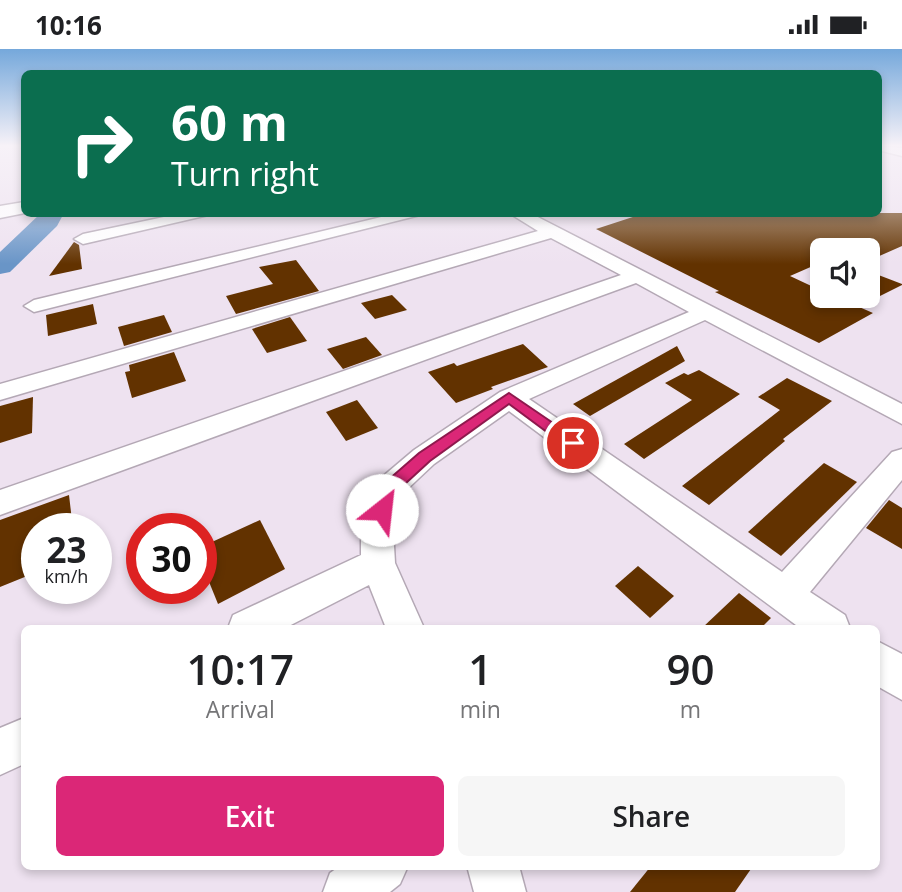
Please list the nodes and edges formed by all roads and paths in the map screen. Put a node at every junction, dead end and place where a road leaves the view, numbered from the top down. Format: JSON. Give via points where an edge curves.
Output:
{"nodes":[{"id":1,"x":21,"y":208,"type":"edge"},
{"id":2,"x":0,"y":212,"type":"edge"},
{"id":3,"x":190,"y":217,"type":"edge"},
{"id":4,"x":403,"y":217,"type":"edge"},
{"id":5,"x":525,"y":217,"type":"edge"},
{"id":6,"x":553,"y":232,"type":"junction"},
{"id":7,"x":83,"y":239,"type":"dead end"},
{"id":8,"x":638,"y":276,"type":"junction"},
{"id":9,"x":34,"y":306,"type":"dead end"},
{"id":10,"x":708,"y":311,"type":"junction"},
{"id":11,"x":0,"y":392,"type":"edge"},
{"id":12,"x":509,"y":398,"type":"junction"},
{"id":13,"x":902,"y":415,"type":"edge"},
{"id":14,"x":902,"y":460,"type":"edge"},
{"id":15,"x":0,"y":503,"type":"edge"},
{"id":16,"x":379,"y":563,"type":"junction"},
{"id":17,"x":785,"y":595,"type":"junction"},
{"id":18,"x":253,"y":625,"type":"edge"},
{"id":19,"x":404,"y":625,"type":"edge"},
{"id":20,"x":827,"y":625,"type":"edge"},
{"id":21,"x":880,"y":663,"type":"edge"},
{"id":22,"x":902,"y":680,"type":"edge"},
{"id":23,"x":21,"y":742,"type":"edge"},
{"id":24,"x":0,"y":752,"type":"edge"},
{"id":25,"x":377,"y":870,"type":"edge"},
{"id":26,"x":494,"y":870,"type":"edge"},
{"id":27,"x":349,"y":892,"type":"edge"},
{"id":28,"x":500,"y":892,"type":"edge"}],
"edges":[{"from":1,"to":2,"type":"street"},
{"from":3,"to":7,"type":"street"},
{"from":4,"to":9,"type":"street"},
{"from":5,"to":6,"type":"street"},
{"from":6,"to":8,"type":"street"},
{"from":6,"to":11,"type":"street"},
{"from":8,"to":10,"type":"street"},
{"from":8,"to":15,"type":"street"},
{"from":10,"to":12,"type":"street"},
{"from":10,"to":13,"type":"street"},
{"from":12,"to":16,"type":"street","via":[[424,457],[386,491],[377,528]]},
{"from":12,"to":17,"type":"street"},
{"from":14,"to":17,"type":"street"},
{"from":16,"to":18,"type":"street"},
{"from":16,"to":19,"type":"street"},
{"from":17,"to":20,"type":"street"},
{"from":21,"to":22,"type":"street"},
{"from":23,"to":24,"type":"street"},
{"from":25,"to":27,"type":"street"},
{"from":26,"to":28,"type":"street"}]}
